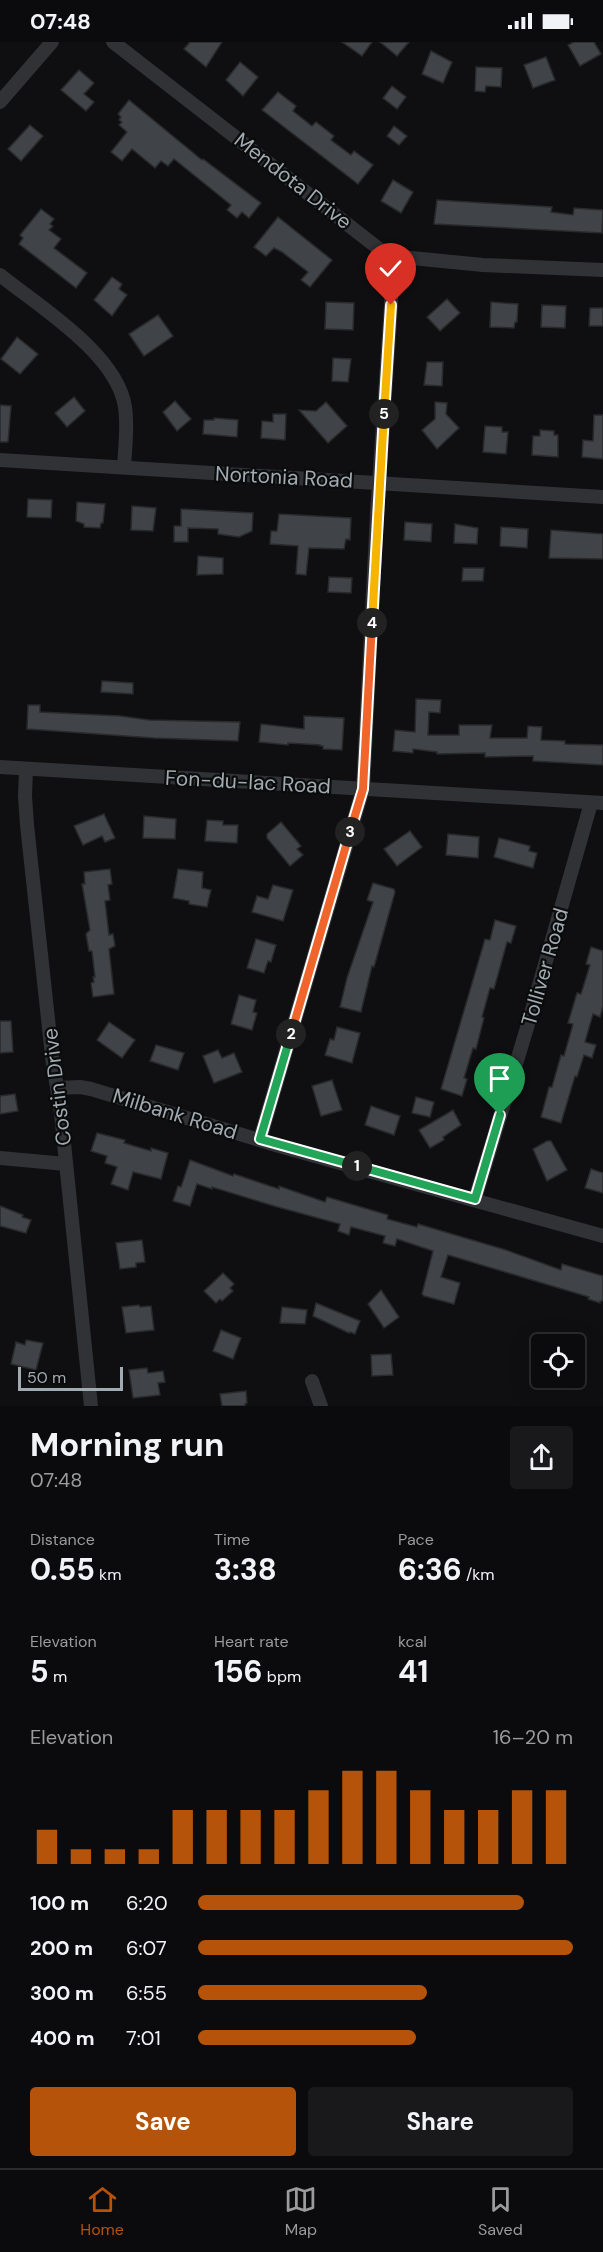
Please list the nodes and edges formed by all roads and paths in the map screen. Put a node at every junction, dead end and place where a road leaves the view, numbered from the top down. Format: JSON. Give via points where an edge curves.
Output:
{"nodes":[{"id":1,"x":52,"y":42,"type":"edge"},
{"id":2,"x":113,"y":42,"type":"edge"},
{"id":3,"x":0,"y":102,"type":"edge"},
{"id":4,"x":391,"y":256,"type":"junction"},
{"id":5,"x":603,"y":270,"type":"edge"},
{"id":6,"x":0,"y":275,"type":"edge"},
{"id":7,"x":0,"y":460,"type":"edge"},
{"id":8,"x":124,"y":467,"type":"junction"},
{"id":9,"x":379,"y":483,"type":"junction"},
{"id":10,"x":603,"y":497,"type":"edge"},
{"id":11,"x":0,"y":768,"type":"edge"},
{"id":12,"x":26,"y":769,"type":"junction"},
{"id":13,"x":363,"y":789,"type":"junction"},
{"id":14,"x":597,"y":803,"type":"edge"},
{"id":15,"x":57,"y":1088,"type":"junction"},
{"id":16,"x":260,"y":1139,"type":"junction"},
{"id":17,"x":0,"y":1158,"type":"edge"},
{"id":18,"x":66,"y":1164,"type":"junction"},
{"id":19,"x":475,"y":1199,"type":"junction"},
{"id":20,"x":603,"y":1236,"type":"edge"},
{"id":21,"x":312,"y":1381,"type":"dead end"},
{"id":22,"x":91,"y":1406,"type":"edge"},
{"id":23,"x":321,"y":1406,"type":"edge"}],
"edges":[{"from":1,"to":3,"type":"street"},
{"from":2,"to":4,"type":"street","name":"Mendota Drive"},
{"from":4,"to":5,"type":"street"},
{"from":4,"to":9,"type":"street"},
{"from":6,"to":8,"type":"street","via":[[86,343],[110,370],[125,405]]},
{"from":7,"to":8,"type":"street","name":"Nortonia Road"},
{"from":8,"to":9,"type":"street","name":"Nortonia Road"},
{"from":9,"to":10,"type":"street","name":"Nortonia Road"},
{"from":9,"to":13,"type":"street"},
{"from":11,"to":12,"type":"street","name":"Fon-du-lac Road"},
{"from":12,"to":13,"type":"street","name":"Fon-du-lac Road"},
{"from":12,"to":15,"type":"street","name":"Costin Drive","via":[[27,825]]},
{"from":13,"to":14,"type":"street","name":"Fon-du-lac Road"},
{"from":13,"to":16,"type":"street"},
{"from":14,"to":19,"type":"street","name":"Tolliver Road"},
{"from":15,"to":16,"type":"street","name":"Milbank Road","via":[[91,1089]]},
{"from":15,"to":18,"type":"street","name":"Costin Drive"},
{"from":16,"to":19,"type":"street","name":"Milbank Road"},
{"from":17,"to":18,"type":"street"},
{"from":18,"to":22,"type":"street","name":"Costin Drive"},
{"from":19,"to":20,"type":"street","name":"Milbank Road"},
{"from":21,"to":23,"type":"street"}]}
